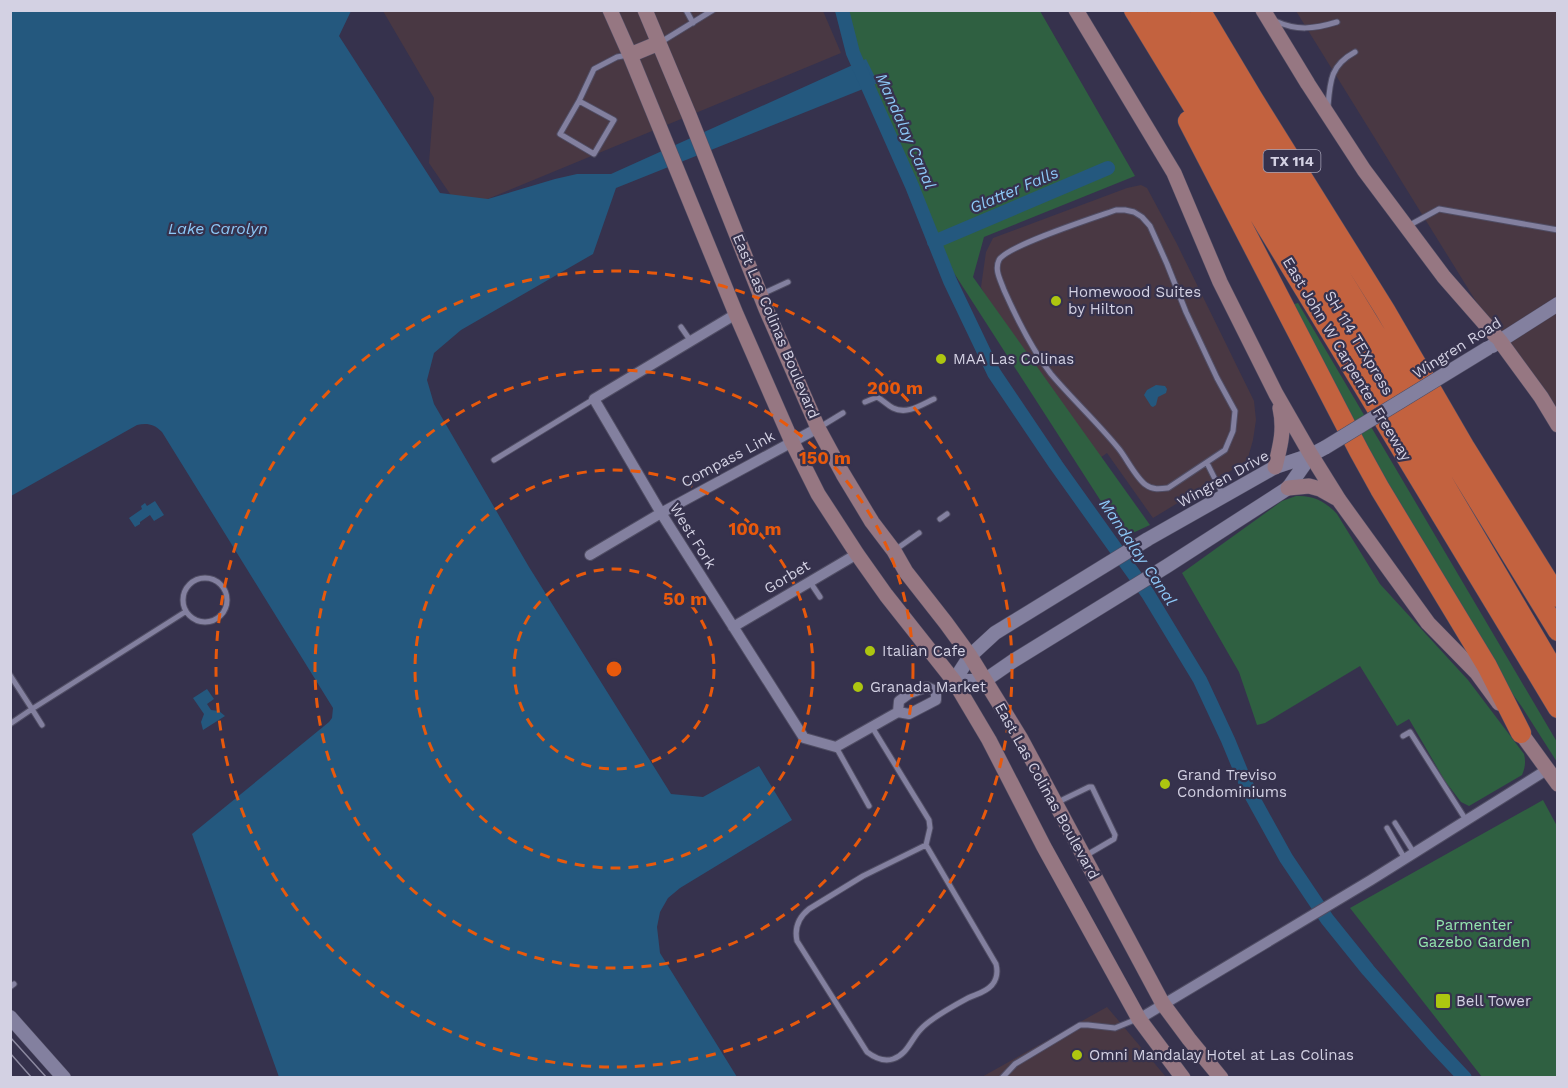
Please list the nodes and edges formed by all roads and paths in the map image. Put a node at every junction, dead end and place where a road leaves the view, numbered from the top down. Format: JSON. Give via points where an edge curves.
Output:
{"nodes":[{"id":1,"x":610,"y":10,"type":"edge"},
{"id":2,"x":645,"y":10,"type":"edge"},
{"id":3,"x":686,"y":10,"type":"edge"},
{"id":4,"x":713,"y":10,"type":"edge"},
{"id":5,"x":1076,"y":10,"type":"edge"},
{"id":6,"x":1134,"y":10,"type":"edge"},
{"id":7,"x":1157,"y":10,"type":"edge"},
{"id":8,"x":1177,"y":10,"type":"edge"},
{"id":9,"x":1200,"y":10,"type":"edge"},
{"id":10,"x":1266,"y":14,"type":"edge"},
{"id":11,"x":1337,"y":22,"type":"dead end"},
{"id":12,"x":693,"y":23,"type":"junction"},
{"id":13,"x":659,"y":43,"type":"junction"},
{"id":14,"x":1355,"y":52,"type":"dead end"},
{"id":15,"x":630,"y":55,"type":"junction"},
{"id":16,"x":1166,"y":62,"type":"junction"},
{"id":17,"x":579,"y":101,"type":"junction"},
{"id":18,"x":1327,"y":114,"type":"junction"},
{"id":19,"x":1406,"y":227,"type":"junction"},
{"id":20,"x":1557,"y":230,"type":"edge"},
{"id":21,"x":788,"y":282,"type":"dead end"},
{"id":22,"x":760,"y":295,"type":"junction"},
{"id":23,"x":1557,"y":304,"type":"edge"},
{"id":24,"x":736,"y":314,"type":"junction"},
{"id":25,"x":681,"y":327,"type":"dead end"},
{"id":26,"x":690,"y":340,"type":"junction"},
{"id":27,"x":1494,"y":344,"type":"junction"},
{"id":28,"x":1276,"y":394,"type":"junction"},
{"id":29,"x":594,"y":399,"type":"junction"},
{"id":30,"x":934,"y":399,"type":"dead end"},
{"id":31,"x":865,"y":402,"type":"dead end"},
{"id":32,"x":843,"y":413,"type":"dead end"},
{"id":33,"x":1557,"y":425,"type":"edge"},
{"id":34,"x":818,"y":428,"type":"junction"},
{"id":35,"x":792,"y":442,"type":"junction"},
{"id":36,"x":1311,"y":455,"type":"junction"},
{"id":37,"x":494,"y":460,"type":"dead end"},
{"id":38,"x":1207,"y":463,"type":"junction"},
{"id":39,"x":1275,"y":467,"type":"junction"},
{"id":40,"x":1288,"y":488,"type":"junction"},
{"id":41,"x":1224,"y":496,"type":"junction"},
{"id":42,"x":1339,"y":500,"type":"junction"},
{"id":43,"x":661,"y":513,"type":"junction"},
{"id":44,"x":947,"y":514,"type":"dead end"},
{"id":45,"x":940,"y":519,"type":"dead end"},
{"id":46,"x":919,"y":533,"type":"dead end"},
{"id":47,"x":894,"y":551,"type":"junction"},
{"id":48,"x":857,"y":554,"type":"junction"},
{"id":49,"x":590,"y":555,"type":"dead end"},
{"id":50,"x":810,"y":582,"type":"junction"},
{"id":51,"x":820,"y":597,"type":"dead end"},
{"id":52,"x":1557,"y":597,"type":"edge"},
{"id":53,"x":185,"y":612,"type":"junction"},
{"id":54,"x":733,"y":627,"type":"junction"},
{"id":55,"x":1557,"y":631,"type":"edge"},
{"id":56,"x":970,"y":656,"type":"junction"},
{"id":57,"x":10,"y":675,"type":"edge"},
{"id":58,"x":1557,"y":676,"type":"edge"},
{"id":59,"x":954,"y":681,"type":"junction"},
{"id":60,"x":984,"y":681,"type":"junction"},
{"id":61,"x":936,"y":691,"type":"junction"},
{"id":62,"x":1557,"y":708,"type":"edge"},
{"id":63,"x":32,"y":709,"type":"junction"},
{"id":64,"x":898,"y":712,"type":"junction"},
{"id":65,"x":10,"y":724,"type":"edge"},
{"id":66,"x":42,"y":725,"type":"dead end"},
{"id":67,"x":872,"y":727,"type":"junction"},
{"id":68,"x":1521,"y":733,"type":"junction"},
{"id":69,"x":1403,"y":736,"type":"dead end"},
{"id":70,"x":836,"y":747,"type":"junction"},
{"id":71,"x":1548,"y":769,"type":"junction"},
{"id":72,"x":1557,"y":784,"type":"edge"},
{"id":73,"x":1055,"y":803,"type":"junction"},
{"id":74,"x":869,"y":806,"type":"dead end"},
{"id":75,"x":1466,"y":820,"type":"junction"},
{"id":76,"x":1395,"y":823,"type":"dead end"},
{"id":77,"x":1387,"y":828,"type":"dead end"},
{"id":78,"x":926,"y":845,"type":"junction"},
{"id":79,"x":1410,"y":856,"type":"junction"},
{"id":80,"x":1084,"y":857,"type":"junction"},
{"id":81,"x":1162,"y":1004,"type":"junction"},
{"id":82,"x":10,"y":1017,"type":"edge"},
{"id":83,"x":1138,"y":1019,"type":"junction"},
{"id":84,"x":64,"y":1077,"type":"edge"},
{"id":85,"x":1002,"y":1077,"type":"edge"},
{"id":86,"x":1184,"y":1077,"type":"edge"},
{"id":87,"x":1221,"y":1077,"type":"edge"}],
"edges":[{"from":1,"to":15,"type":"main road","name":"East Las Colinas Boulevard"},
{"from":2,"to":13,"type":"main road","name":"East Las Colinas Boulevard"},
{"from":3,"to":12,"type":"lane"},
{"from":4,"to":12,"type":"lane"},
{"from":5,"to":28,"type":"main road","via":[[1174,173],[1220,282]]},
{"from":6,"to":16,"type":"highway","name":"East John W Carpenter Freeway"},
{"from":7,"to":58,"type":"highway","name":"SH 114 TEXpress"},
{"from":8,"to":55,"type":"highway","name":"SH 114 TEXpress"},
{"from":9,"to":52,"type":"highway","number":"TX 114"},
{"from":10,"to":11,"type":"lane","via":[[1287,26],[1300,28]]},
{"from":10,"to":18,"type":"main road"},
{"from":12,"to":13,"type":"lane"},
{"from":13,"to":15,"type":"main road"},
{"from":13,"to":22,"type":"main road","name":"East Las Colinas Boulevard"},
{"from":14,"to":18,"type":"lane","via":[[1334,71]]},
{"from":15,"to":17,"type":"lane","via":[[594,69]]},
{"from":15,"to":24,"type":"main road","name":"East Las Colinas Boulevard"},
{"from":16,"to":62,"type":"highway","name":"East John W Carpenter Freeway"},
{"from":16,"to":68,"type":"highway","via":[[1174,94],[1359,451],[1487,666]]},
{"from":17,"to":17,"type":"lane","via":[[560,134],[594,154],[614,120]]},
{"from":18,"to":19,"type":"main road"},
{"from":19,"to":20,"type":"lane","via":[[1439,209]]},
{"from":19,"to":27,"type":"main road"},
{"from":21,"to":22,"type":"lane"},
{"from":22,"to":34,"type":"main road","name":"East Las Colinas Boulevard"},
{"from":23,"to":27,"type":"street","name":"Wingren Road"},
{"from":24,"to":26,"type":"street"},
{"from":24,"to":35,"type":"main road","name":"East Las Colinas Boulevard"},
{"from":25,"to":26,"type":"lane"},
{"from":26,"to":29,"type":"street"},
{"from":27,"to":33,"type":"main road","via":[[1541,397]]},
{"from":27,"to":36,"type":"street","name":"Wingren Road","bridge":true},
{"from":28,"to":36,"type":"main road"},
{"from":28,"to":39,"type":"main road","via":[[1283,436]]},
{"from":29,"to":37,"type":"lane"},
{"from":29,"to":43,"type":"street","name":"West Fork"},
{"from":30,"to":31,"type":"lane","via":[[906,411],[897,410],[877,397]]},
{"from":32,"to":34,"type":"lane"},
{"from":34,"to":35,"type":"street","name":"Compass Link"},
{"from":34,"to":47,"type":"main road","name":"East Las Colinas Boulevard","via":[[872,522]]},
{"from":35,"to":43,"type":"street","name":"Compass Link"},
{"from":35,"to":48,"type":"main road","name":"East Las Colinas Boulevard","via":[[818,494]]},
{"from":36,"to":39,"type":"street","name":"Wingren Drive"},
{"from":36,"to":40,"type":"street"},
{"from":36,"to":42,"type":"main road"},
{"from":38,"to":38,"type":"lane","via":[[1225,450],[1233,431],[1235,411],[1150,226],[1142,217],[1116,210],[1004,254],[998,261],[997,272],[1026,335],[1050,372],[1119,448],[1143,483],[1168,488]]},
{"from":38,"to":41,"type":"lane"},
{"from":39,"to":41,"type":"street","name":"Wingren Drive"},
{"from":40,"to":42,"type":"main road","via":[[1308,486]]},
{"from":40,"to":60,"type":"street"},
{"from":41,"to":56,"type":"street","name":"Wingren Drive","via":[[995,633]]},
{"from":42,"to":68,"type":"main road","via":[[1428,623],[1477,674]]},
{"from":43,"to":49,"type":"street","name":"Compass Link"},
{"from":43,"to":54,"type":"street","name":"West Fork"},
{"from":44,"to":45,"type":"lane"},
{"from":46,"to":47,"type":"lane"},
{"from":47,"to":56,"type":"main road","name":"East Las Colinas Boulevard"},
{"from":48,"to":50,"type":"street","name":"Gorbet"},
{"from":48,"to":59,"type":"main road","name":"East Las Colinas Boulevard"},
{"from":50,"to":51,"type":"lane"},
{"from":50,"to":54,"type":"street","name":"Gorbet"},
{"from":53,"to":53,"type":"lane","via":[[204,623],[218,618],[227,599],[222,585],[209,578],[188,584],[182,597]]},
{"from":53,"to":63,"type":"lane"},
{"from":54,"to":70,"type":"street","name":"West Fork","via":[[804,738]]},
{"from":56,"to":59,"type":"street","name":"Wingren Drive"},
{"from":56,"to":60,"type":"main road","name":"East Las Colinas Boulevard"},
{"from":57,"to":63,"type":"lane"},
{"from":59,"to":60,"type":"street"},
{"from":59,"to":61,"type":"street"},
{"from":59,"to":83,"type":"main road","name":"East Las Colinas Boulevard"},
{"from":60,"to":73,"type":"main road","name":"East Las Colinas Boulevard"},
{"from":61,"to":64,"type":"street","via":[[936,700],[928,705],[909,714]]},
{"from":61,"to":64,"type":"street","via":[[927,687],[910,693],[899,701]]},
{"from":63,"to":65,"type":"lane"},
{"from":63,"to":66,"type":"lane"},
{"from":64,"to":67,"type":"street"},
{"from":67,"to":70,"type":"street"},
{"from":67,"to":78,"type":"lane","via":[[929,819]]},
{"from":68,"to":71,"type":"main road"},
{"from":69,"to":75,"type":"lane","via":[[1410,732]]},
{"from":70,"to":74,"type":"lane"},
{"from":71,"to":72,"type":"main road"},
{"from":71,"to":75,"type":"street"},
{"from":73,"to":80,"type":"main road","name":"East Las Colinas Boulevard"},
{"from":73,"to":80,"type":"lane","via":[[1092,787],[1115,835]]},
{"from":75,"to":79,"type":"street"},
{"from":76,"to":79,"type":"lane"},
{"from":77,"to":79,"type":"lane"},
{"from":78,"to":78,"type":"lane","via":[[998,972],[986,990],[921,1029],[898,1057],[880,1059],[867,1052],[797,941],[796,926],[809,909],[863,876]]},
{"from":79,"to":81,"type":"street"},
{"from":80,"to":81,"type":"main road","name":"East Las Colinas Boulevard"},
{"from":81,"to":83,"type":"street"},
{"from":81,"to":87,"type":"main road","name":"East Las Colinas Boulevard"},
{"from":82,"to":84,"type":"street"},
{"from":83,"to":85,"type":"lane","via":[[1115,1028],[1080,1025],[1015,1064]]},
{"from":83,"to":86,"type":"main road","name":"East Las Colinas Boulevard"}]}
